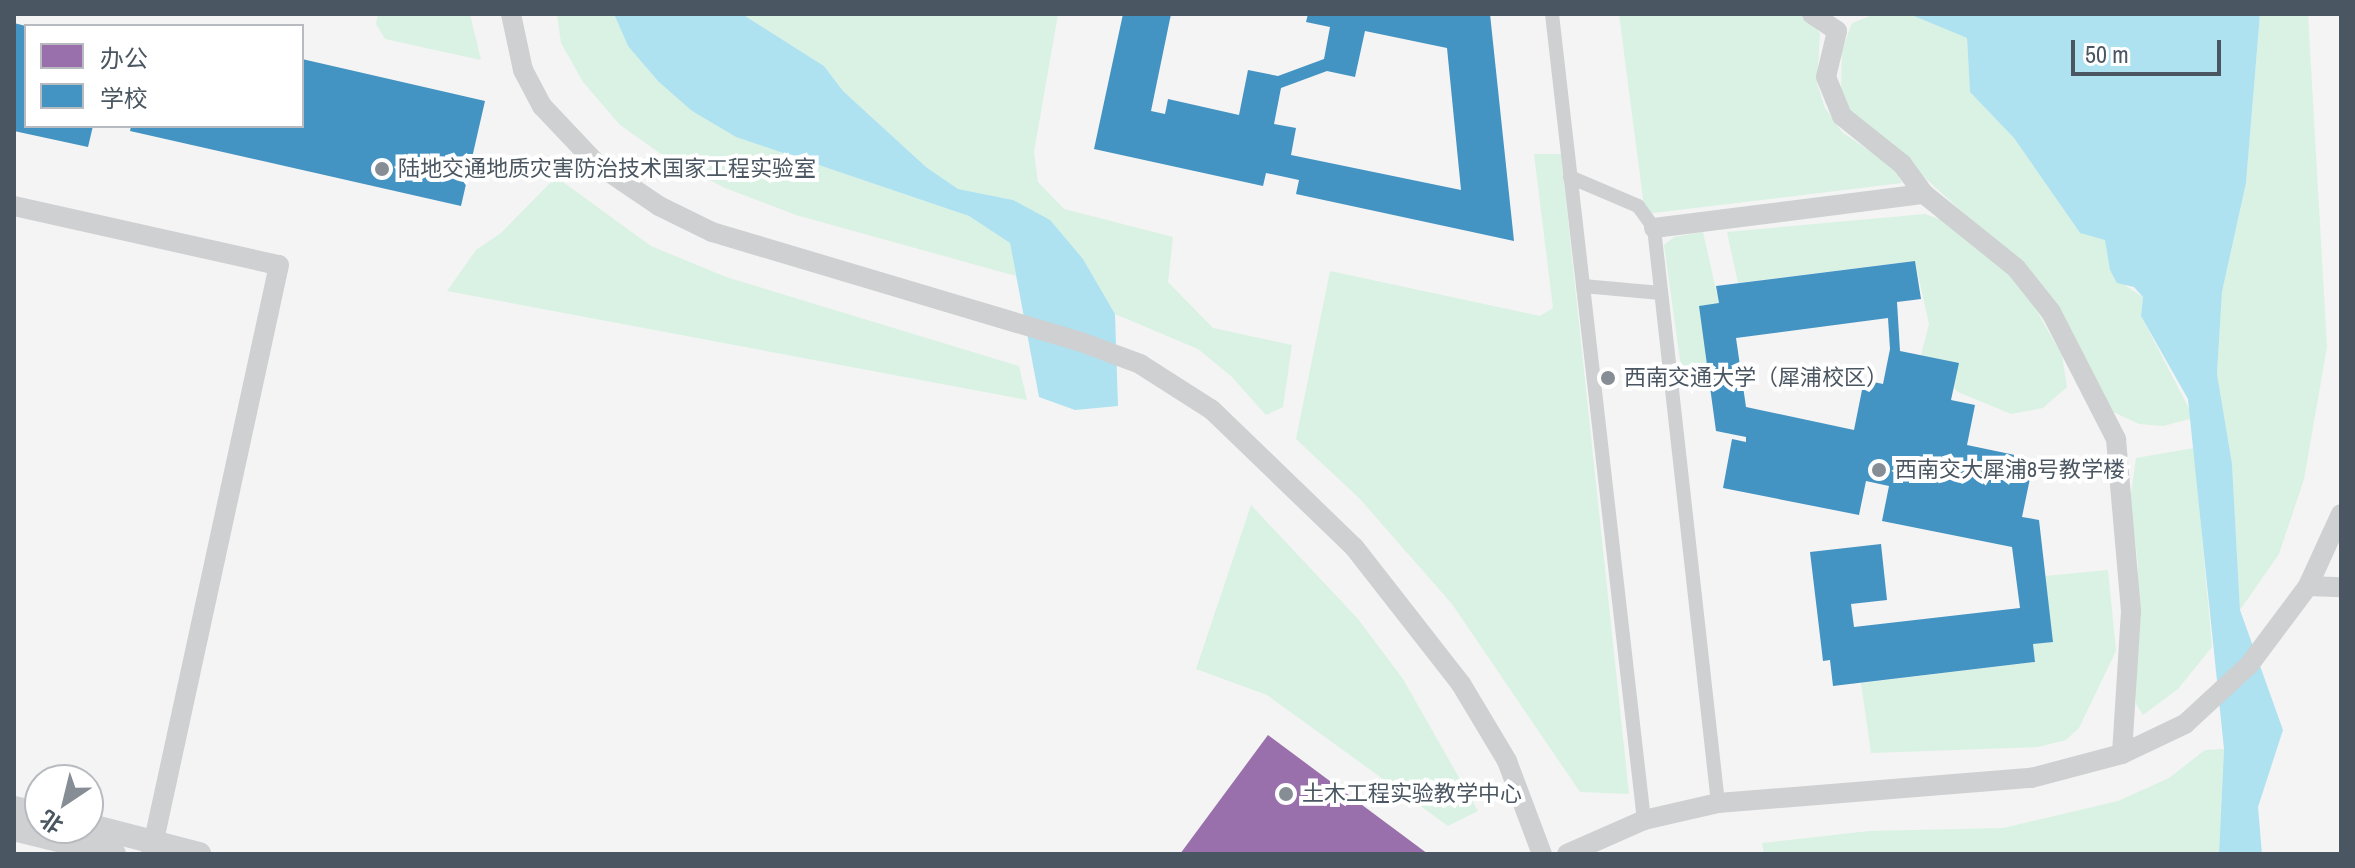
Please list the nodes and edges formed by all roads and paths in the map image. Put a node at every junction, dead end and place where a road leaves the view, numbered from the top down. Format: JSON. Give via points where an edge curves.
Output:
{"nodes":[{"id":1,"x":511,"y":14,"type":"edge"},
{"id":2,"x":1552,"y":14,"type":"edge"},
{"id":3,"x":1812,"y":14,"type":"edge"},
{"id":4,"x":1570,"y":177,"type":"junction"},
{"id":5,"x":1924,"y":194,"type":"junction"},
{"id":6,"x":14,"y":206,"type":"edge"},
{"id":7,"x":1654,"y":228,"type":"junction"},
{"id":8,"x":1583,"y":286,"type":"junction"},
{"id":9,"x":1661,"y":293,"type":"junction"},
{"id":10,"x":2341,"y":514,"type":"edge"},
{"id":11,"x":2308,"y":586,"type":"junction"},
{"id":12,"x":2341,"y":587,"type":"edge"},
{"id":13,"x":2122,"y":754,"type":"junction"},
{"id":14,"x":1718,"y":803,"type":"junction"},
{"id":15,"x":1644,"y":820,"type":"junction"},
{"id":16,"x":14,"y":829,"type":"edge"},
{"id":17,"x":104,"y":831,"type":"edge"},
{"id":18,"x":152,"y":848,"type":"edge"},
{"id":19,"x":114,"y":854,"type":"edge"},
{"id":20,"x":199,"y":854,"type":"edge"},
{"id":21,"x":1542,"y":854,"type":"edge"},
{"id":22,"x":1567,"y":854,"type":"edge"}],
"edges":[{"from":1,"to":21,"type":"street","via":[[523,70],[542,106],[597,164],[659,206],[712,232],[1016,321],[1140,364],[1212,410],[1354,547],[1461,684],[1507,761]]},
{"from":2,"to":4,"type":"street"},
{"from":3,"to":5,"type":"street","via":[[1837,31],[1826,77],[1842,116],[1902,164]]},
{"from":4,"to":7,"type":"street","via":[[1638,206]]},
{"from":4,"to":8,"type":"street"},
{"from":5,"to":7,"type":"street"},
{"from":5,"to":13,"type":"street","via":[[2016,268],[2051,312],[2116,439],[2131,611]]},
{"from":6,"to":18,"type":"street","via":[[279,265]]},
{"from":7,"to":9,"type":"street"},
{"from":8,"to":9,"type":"street"},
{"from":8,"to":15,"type":"street"},
{"from":9,"to":14,"type":"street"},
{"from":10,"to":11,"type":"street"},
{"from":11,"to":12,"type":"street"},
{"from":11,"to":13,"type":"street","via":[[2249,665],[2185,724]]},
{"from":13,"to":14,"type":"street","via":[[2031,778]]},
{"from":14,"to":15,"type":"street"},
{"from":15,"to":22,"type":"street"},
{"from":16,"to":19,"type":"street"},
{"from":17,"to":18,"type":"street"},
{"from":18,"to":20,"type":"street"}]}
